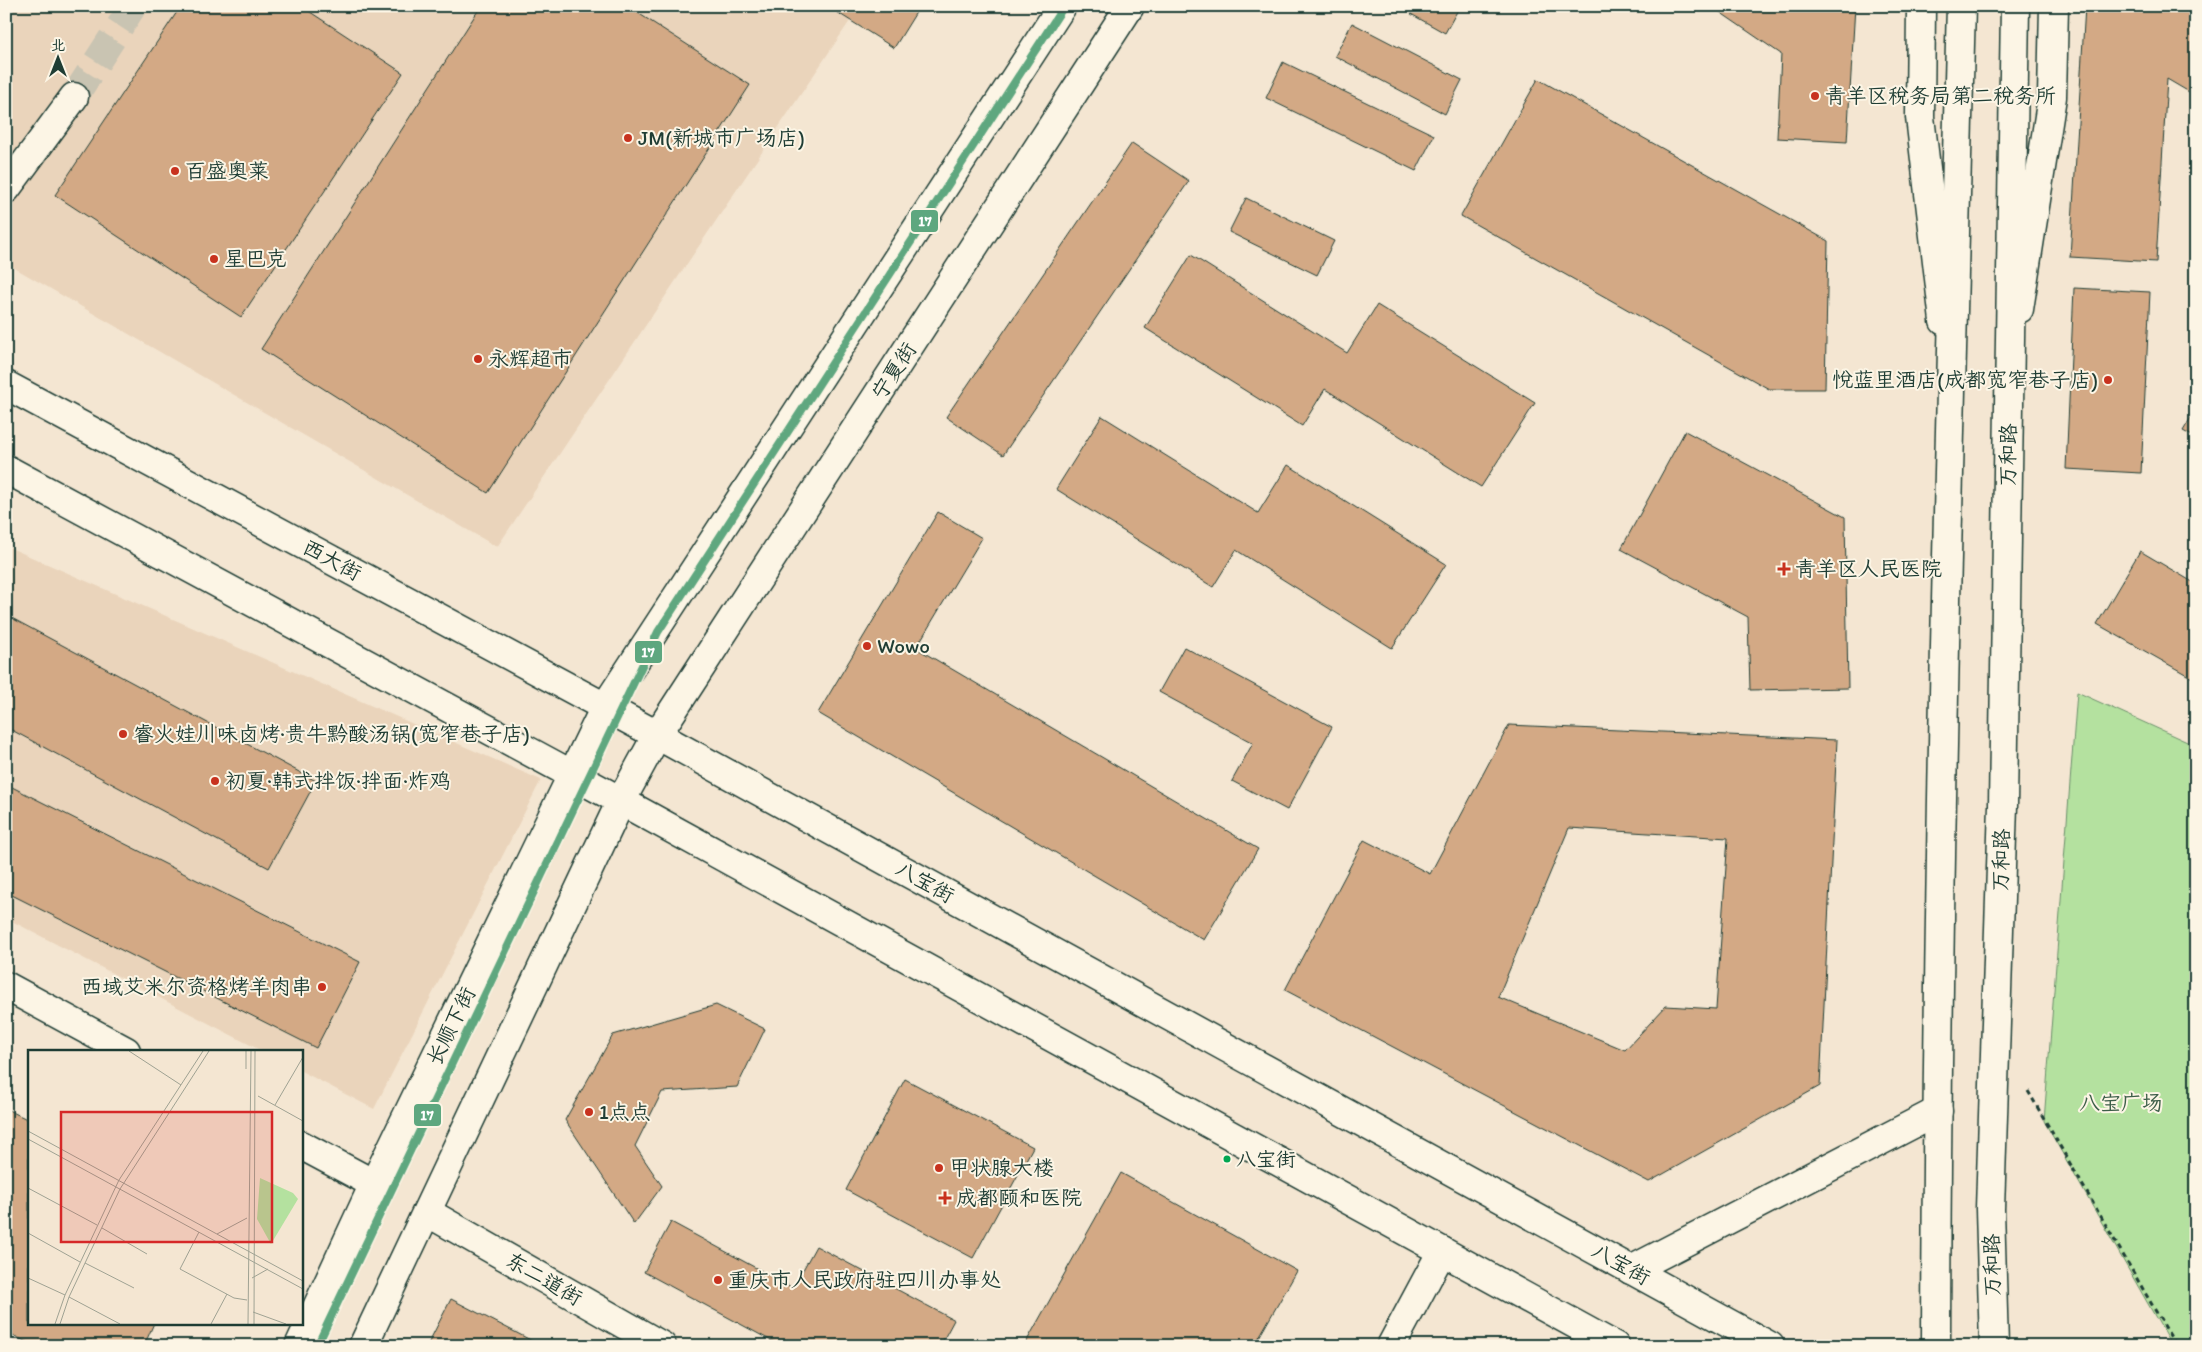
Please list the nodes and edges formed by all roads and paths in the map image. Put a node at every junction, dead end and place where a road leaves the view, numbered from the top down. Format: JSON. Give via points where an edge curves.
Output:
{"nodes":[{"id":1,"x":1062,"y":6,"type":"edge"},
{"id":2,"x":1130,"y":6,"type":"edge"},
{"id":3,"x":1921,"y":6,"type":"edge"},
{"id":4,"x":1961,"y":6,"type":"edge"},
{"id":5,"x":2015,"y":6,"type":"edge"},
{"id":6,"x":2054,"y":6,"type":"edge"},
{"id":7,"x":74,"y":97,"type":"tunnel mouth"},
{"id":8,"x":6,"y":189,"type":"edge"},
{"id":9,"x":2009,"y":375,"type":"junction"},
{"id":10,"x":1951,"y":377,"type":"junction"},
{"id":11,"x":6,"y":385,"type":"edge"},
{"id":12,"x":6,"y":470,"type":"edge"},
{"id":13,"x":605,"y":707,"type":"junction"},
{"id":14,"x":657,"y":735,"type":"junction"},
{"id":15,"x":571,"y":774,"type":"junction"},
{"id":16,"x":621,"y":801,"type":"junction"},
{"id":17,"x":6,"y":986,"type":"edge"},
{"id":18,"x":124,"y":1050,"type":"edge"},
{"id":19,"x":2026,"y":1087,"type":"dead end"},
{"id":20,"x":1938,"y":1111,"type":"junction"},
{"id":21,"x":302,"y":1145,"type":"edge"},
{"id":22,"x":374,"y":1184,"type":"junction"},
{"id":23,"x":426,"y":1212,"type":"junction"},
{"id":24,"x":1442,"y":1251,"type":"junction"},
{"id":25,"x":1631,"y":1270,"type":"junction"},
{"id":26,"x":299,"y":1346,"type":"edge"},
{"id":27,"x":363,"y":1346,"type":"edge"},
{"id":28,"x":662,"y":1346,"type":"edge"},
{"id":29,"x":1391,"y":1346,"type":"edge"},
{"id":30,"x":1615,"y":1346,"type":"edge"},
{"id":31,"x":1770,"y":1346,"type":"edge"},
{"id":32,"x":1936,"y":1346,"type":"edge"},
{"id":33,"x":1994,"y":1346,"type":"edge"},
{"id":34,"x":2176,"y":1346,"type":"edge"}],
"edges":[{"from":1,"to":13,"type":"main road"},
{"from":2,"to":14,"type":"main road","name":"宁夏街"},
{"from":3,"to":10,"type":"main road","via":[[1920,117]]},
{"from":4,"to":10,"type":"main road"},
{"from":5,"to":9,"type":"main road","name":"万和路"},
{"from":6,"to":9,"type":"main road","name":"万和路","via":[[2052,97]]},
{"from":7,"to":8,"type":"main road"},
{"from":9,"to":33,"type":"main road","name":"万和路","via":[[2003,805],[1990,1208]]},
{"from":10,"to":20,"type":"main road"},
{"from":11,"to":13,"type":"main road","name":"西大街"},
{"from":12,"to":15,"type":"main road"},
{"from":13,"to":14,"type":"main road","name":"西大街"},
{"from":13,"to":15,"type":"main road","name":"长顺下街"},
{"from":14,"to":16,"type":"main road"},
{"from":14,"to":25,"type":"main road","name":"八宝街"},
{"from":15,"to":16,"type":"main road"},
{"from":15,"to":22,"type":"main road","name":"长顺下街"},
{"from":16,"to":23,"type":"main road"},
{"from":16,"to":24,"type":"main road"},
{"from":17,"to":18,"type":"main road"},
{"from":19,"to":34,"type":"path"},
{"from":20,"to":25,"type":"main road"},
{"from":20,"to":32,"type":"main road"},
{"from":21,"to":22,"type":"main road"},
{"from":22,"to":26,"type":"main road","name":"长顺下街"},
{"from":23,"to":27,"type":"main road"},
{"from":23,"to":28,"type":"main road","name":"东二道街"},
{"from":24,"to":29,"type":"main road"},
{"from":24,"to":30,"type":"main road"},
{"from":25,"to":31,"type":"main road","name":"八宝街"}]}
